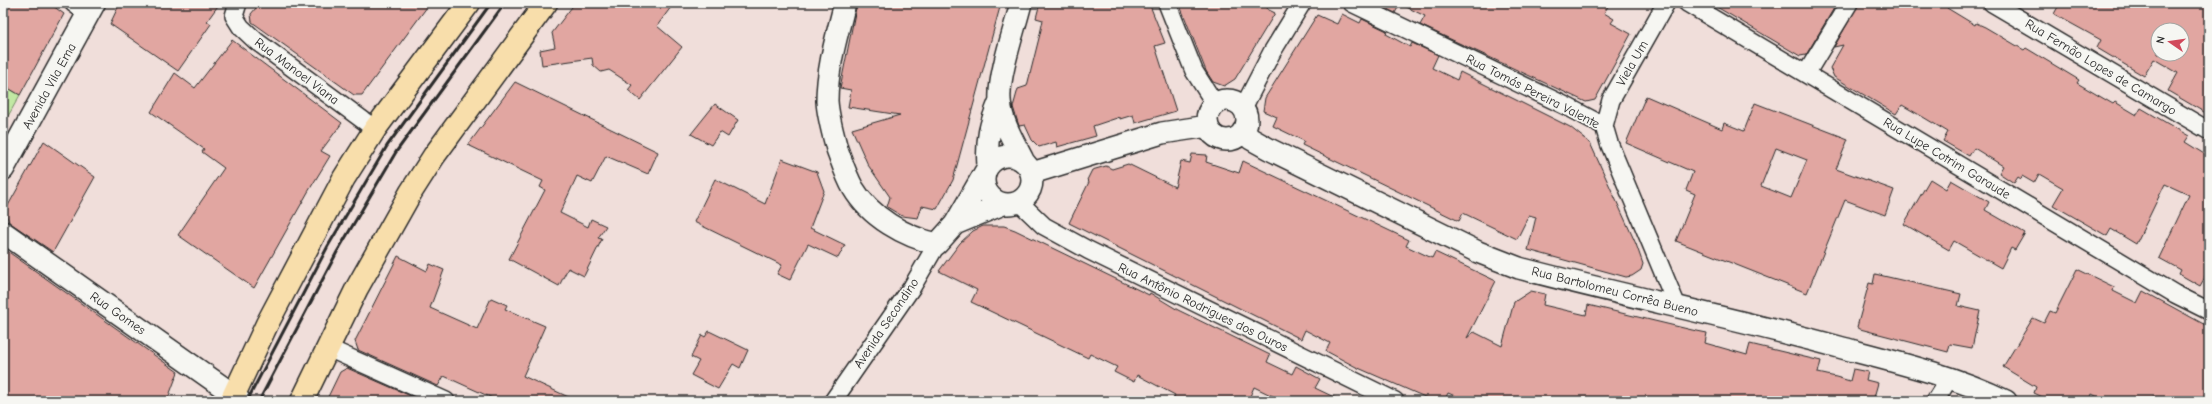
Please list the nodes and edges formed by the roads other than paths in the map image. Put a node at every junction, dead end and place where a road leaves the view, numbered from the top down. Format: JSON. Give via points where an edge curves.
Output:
{"nodes":[{"id":1,"x":238,"y":3,"type":"edge"},
{"id":2,"x":470,"y":3,"type":"edge"},
{"id":3,"x":546,"y":3,"type":"edge"},
{"id":4,"x":845,"y":3,"type":"edge"},
{"id":5,"x":1021,"y":3,"type":"edge"},
{"id":6,"x":1167,"y":3,"type":"edge"},
{"id":7,"x":1302,"y":3,"type":"edge"},
{"id":8,"x":1352,"y":3,"type":"edge"},
{"id":9,"x":1666,"y":3,"type":"edge"},
{"id":10,"x":1687,"y":3,"type":"edge"},
{"id":11,"x":1849,"y":3,"type":"edge"},
{"id":12,"x":1992,"y":3,"type":"edge"},
{"id":13,"x":85,"y":7,"type":"edge"},
{"id":14,"x":1806,"y":74,"type":"junction"},
{"id":15,"x":1000,"y":100,"type":"junction"},
{"id":16,"x":1215,"y":104,"type":"junction"},
{"id":17,"x":1243,"y":108,"type":"junction"},
{"id":18,"x":1208,"y":126,"type":"junction"},
{"id":19,"x":1604,"y":126,"type":"junction"},
{"id":20,"x":375,"y":129,"type":"junction"},
{"id":21,"x":1243,"y":131,"type":"junction"},
{"id":22,"x":2209,"y":132,"type":"edge"},
{"id":23,"x":1028,"y":167,"type":"junction"},
{"id":24,"x":3,"y":169,"type":"edge"},
{"id":25,"x":986,"y":169,"type":"junction"},
{"id":26,"x":1011,"y":203,"type":"junction"},
{"id":27,"x":955,"y":224,"type":"junction"},
{"id":28,"x":3,"y":232,"type":"edge"},
{"id":29,"x":937,"y":244,"type":"junction"},
{"id":30,"x":1677,"y":306,"type":"junction"},
{"id":31,"x":2209,"y":311,"type":"edge"},
{"id":32,"x":328,"y":348,"type":"junction"},
{"id":33,"x":1950,"y":377,"type":"junction"},
{"id":34,"x":235,"y":399,"type":"edge"},
{"id":35,"x":302,"y":401,"type":"edge"},
{"id":36,"x":446,"y":401,"type":"edge"},
{"id":37,"x":832,"y":401,"type":"edge"},
{"id":38,"x":1395,"y":401,"type":"edge"},
{"id":39,"x":1935,"y":401,"type":"edge"},
{"id":40,"x":2006,"y":401,"type":"edge"}],
"edges":[{"from":1,"to":20,"type":"street","name":"Rua Manoel Viana","via":[[234,16],[241,27],[256,41]]},
{"from":2,"to":20,"type":"main road"},
{"from":3,"to":32,"type":"main road","via":[[459,121],[411,192],[357,288]]},
{"from":4,"to":29,"type":"street","via":[[830,64],[828,102],[833,135],[844,170],[854,189],[886,221],[907,236]]},
{"from":5,"to":15,"type":"street"},
{"from":6,"to":16,"type":"street","via":[[1194,71]]},
{"from":7,"to":17,"type":"street","via":[[1272,52]]},
{"from":8,"to":19,"type":"street","name":"Rua Tomás Pereira Valente"},
{"from":9,"to":19,"type":"street","name":"Viela Um","via":[[1611,100]]},
{"from":10,"to":14,"type":"street","name":"Rua Lupe Cotrim Garaude"},
{"from":11,"to":14,"type":"street"},
{"from":12,"to":22,"type":"street","name":"Rua Fernão Lopes de Camargo"},
{"from":13,"to":24,"type":"main road","name":"Avenida Vila Ema"},
{"from":14,"to":31,"type":"street","name":"Rua Lupe Cotrim Garaude","via":[[2175,294]]},
{"from":15,"to":23,"type":"street","via":[[1005,122]]},
{"from":15,"to":25,"type":"street","via":[[990,124]]},
{"from":16,"to":17,"type":"street","via":[[1227,100],[1239,103]]},
{"from":16,"to":18,"type":"street","via":[[1208,114]]},
{"from":17,"to":21,"type":"street","via":[[1247,120]]},
{"from":18,"to":21,"type":"street","via":[[1216,136],[1227,140],[1239,136]]},
{"from":18,"to":23,"type":"street","via":[[1162,133]]},
{"from":19,"to":30,"type":"street","name":"Rua Tomás Pereira Valente"},
{"from":20,"to":34,"type":"main road","via":[[344,178],[267,324]]},
{"from":21,"to":30,"type":"street","name":"Rua Bartolomeu Corrêa Bueno","via":[[1269,150],[1478,252],[1518,268]]},
{"from":23,"to":25,"type":"street","via":[[1016,156],[1001,156]]},
{"from":23,"to":26,"type":"street","via":[[1031,190]]},
{"from":25,"to":26,"type":"street","via":[[985,188],[995,201]]},
{"from":25,"to":27,"type":"street"},
{"from":26,"to":27,"type":"street"},
{"from":26,"to":38,"type":"street","name":"Rua Antônio Rodrigues dos Ouros","via":[[1044,226],[1088,250]]},
{"from":27,"to":29,"type":"street"},
{"from":28,"to":34,"type":"street","name":"Rua Gomes"},
{"from":29,"to":37,"type":"street","name":"Avenida Secondino","via":[[912,287]]},
{"from":30,"to":33,"type":"street","name":"Rua Bartolomeu Corrêa Bueno","via":[[1816,340]]},
{"from":32,"to":35,"type":"main road"},
{"from":32,"to":36,"type":"street"},
{"from":33,"to":39,"type":"street"},
{"from":33,"to":40,"type":"street","name":"Rua Bartolomeu Corrêa Bueno"}]}
